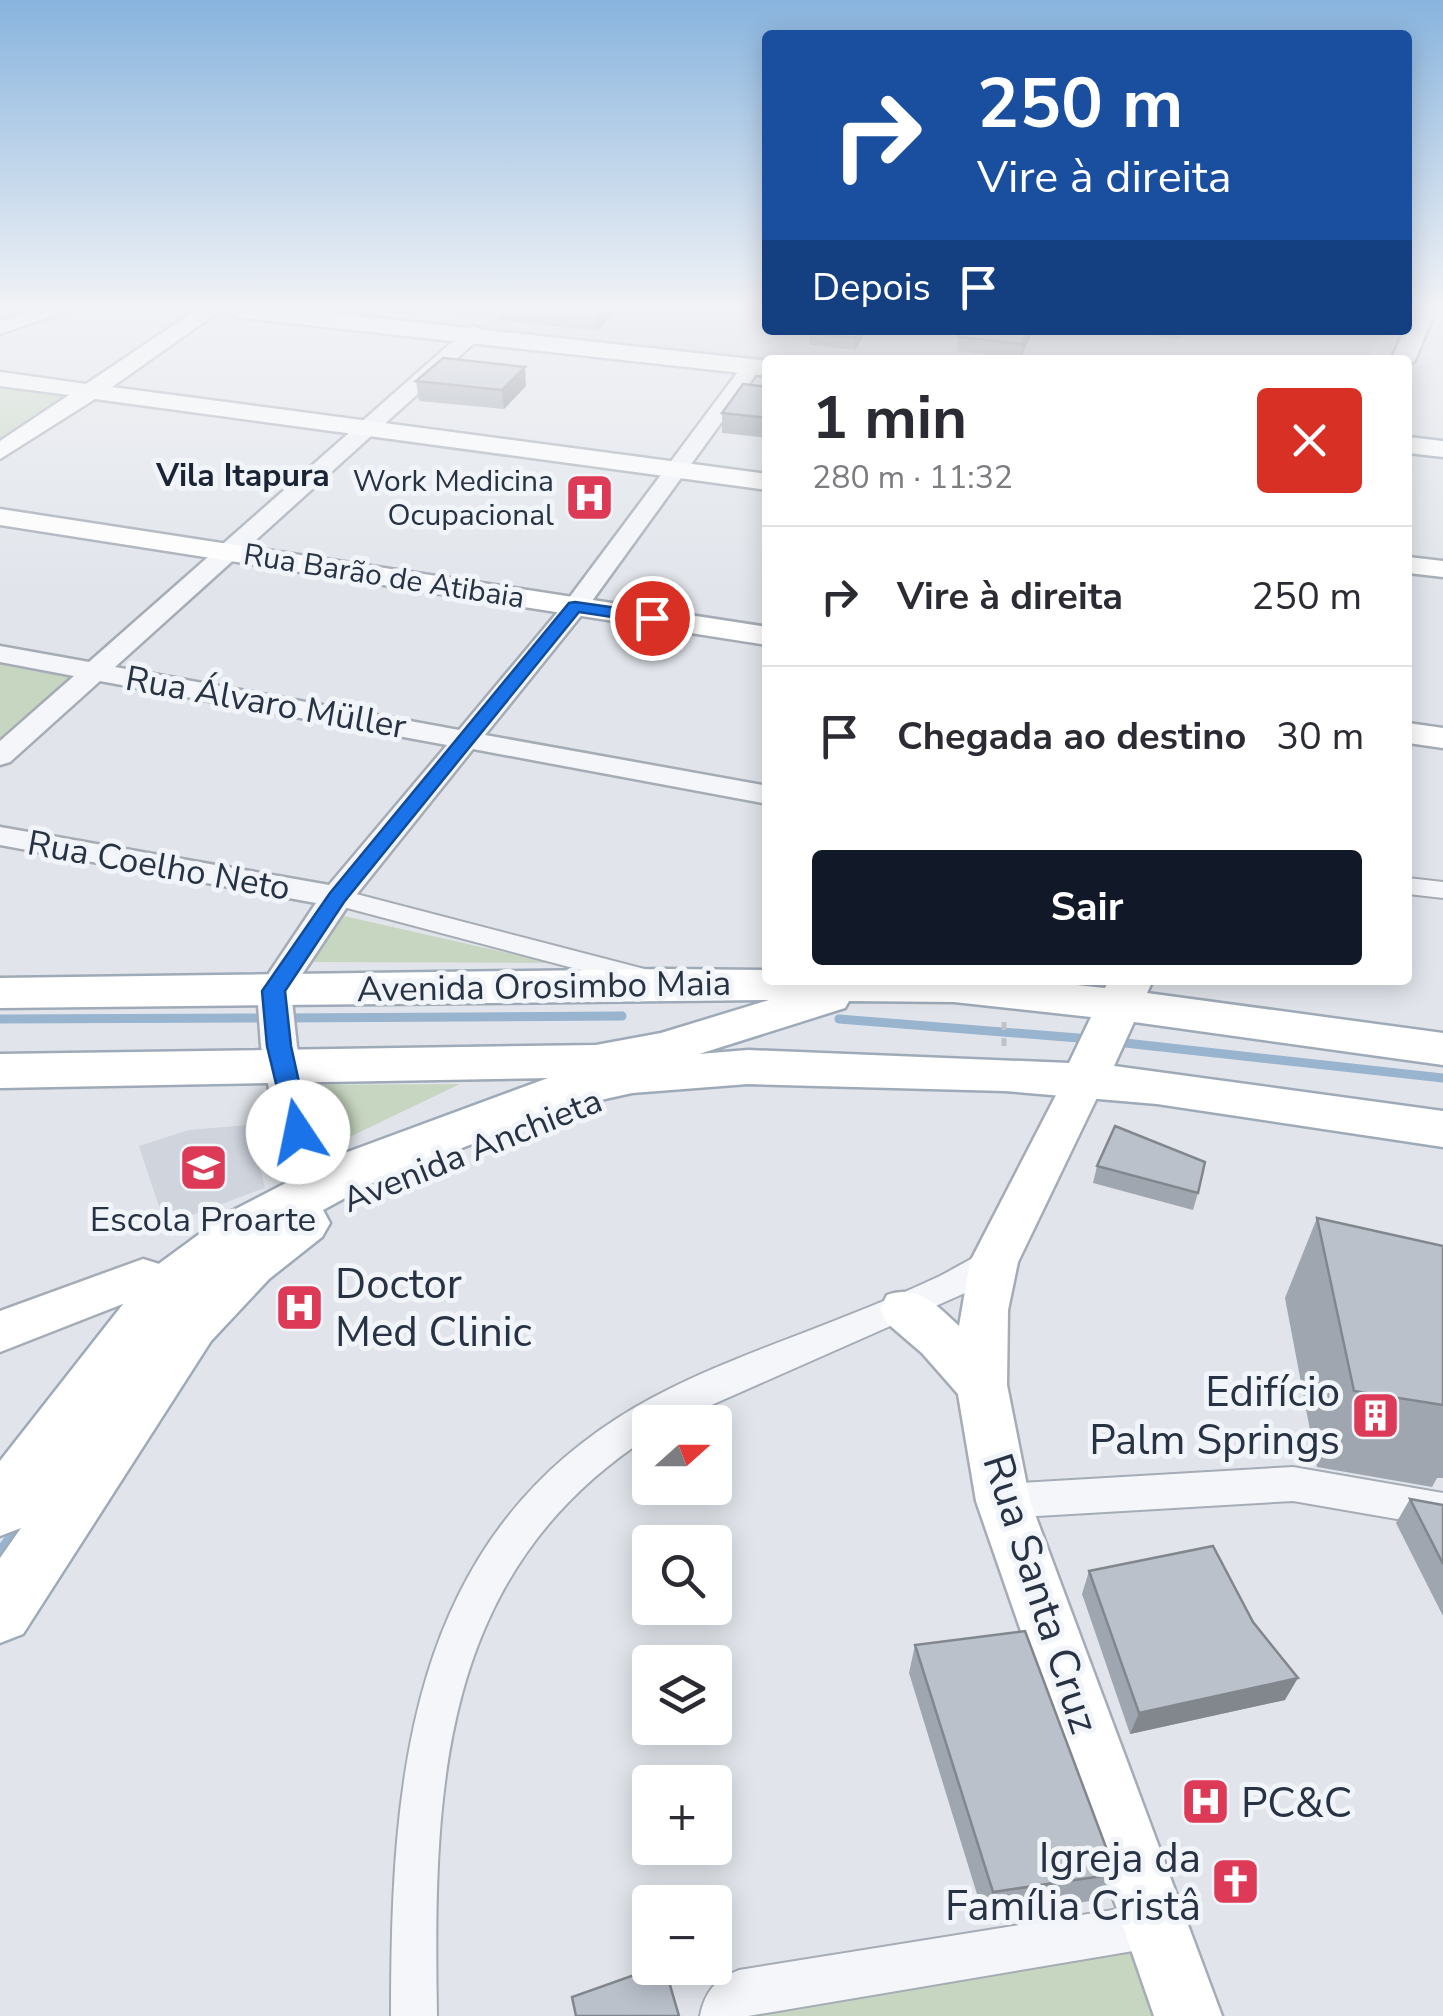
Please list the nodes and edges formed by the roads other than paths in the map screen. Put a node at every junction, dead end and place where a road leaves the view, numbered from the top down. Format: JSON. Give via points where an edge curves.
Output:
{"nodes":[{"id":1,"x":72,"y":404,"type":"edge"},
{"id":2,"x":188,"y":404,"type":"edge"},
{"id":3,"x":398,"y":404,"type":"edge"},
{"id":4,"x":730,"y":404,"type":"edge"},
{"id":5,"x":371,"y":429,"type":"junction"},
{"id":6,"x":1412,"y":445,"type":"edge"},
{"id":7,"x":1443,"y":449,"type":"edge"},
{"id":8,"x":0,"y":452,"type":"edge"},
{"id":9,"x":678,"y":470,"type":"junction"},
{"id":10,"x":762,"y":481,"type":"edge"},
{"id":11,"x":0,"y":517,"type":"edge"},
{"id":12,"x":231,"y":552,"type":"junction"},
{"id":13,"x":1412,"y":565,"type":"edge"},
{"id":14,"x":1443,"y":569,"type":"edge"},
{"id":15,"x":575,"y":606,"type":"junction"},
{"id":16,"x":762,"y":635,"type":"edge"},
{"id":17,"x":0,"y":654,"type":"edge"},
{"id":18,"x":96,"y":672,"type":"junction"},
{"id":19,"x":1412,"y":734,"type":"edge"},
{"id":20,"x":467,"y":738,"type":"junction"},
{"id":21,"x":1443,"y":738,"type":"edge"},
{"id":22,"x":0,"y":756,"type":"edge"},
{"id":23,"x":762,"y":794,"type":"edge"},
{"id":24,"x":0,"y":836,"type":"edge"},
{"id":25,"x":1412,"y":886,"type":"edge"},
{"id":26,"x":1443,"y":890,"type":"edge"},
{"id":27,"x":337,"y":897,"type":"junction"},
{"id":28,"x":762,"y":983,"type":"edge"},
{"id":29,"x":667,"y":984,"type":"junction"},
{"id":30,"x":836,"y":985,"type":"edge"},
{"id":31,"x":902,"y":985,"type":"edge"},
{"id":32,"x":0,"y":993,"type":"edge"},
{"id":33,"x":274,"y":999,"type":"junction"},
{"id":34,"x":1122,"y":1001,"type":"edge"},
{"id":35,"x":1443,"y":1049,"type":"edge"},
{"id":36,"x":282,"y":1057,"type":"junction"},
{"id":37,"x":723,"y":1058,"type":"junction"},
{"id":38,"x":0,"y":1070,"type":"edge"},
{"id":39,"x":1088,"y":1074,"type":"junction"},
{"id":40,"x":1443,"y":1128,"type":"edge"},
{"id":41,"x":308,"y":1192,"type":"junction"},
{"id":42,"x":994,"y":1262,"type":"junction"},
{"id":43,"x":165,"y":1289,"type":"junction"},
{"id":44,"x":904,"y":1309,"type":"junction"},
{"id":45,"x":0,"y":1332,"type":"edge"},
{"id":46,"x":982,"y":1384,"type":"junction"},
{"id":47,"x":1003,"y":1500,"type":"junction"},
{"id":48,"x":0,"y":1508,"type":"edge"},
{"id":49,"x":1443,"y":1510,"type":"edge"},
{"id":50,"x":0,"y":1612,"type":"edge"},
{"id":51,"x":1156,"y":1925,"type":"junction"},
{"id":52,"x":414,"y":2016,"type":"edge"},
{"id":53,"x":723,"y":2016,"type":"edge"},
{"id":54,"x":1188,"y":2016,"type":"edge"}],
"edges":[{"from":1,"to":8,"type":"main road"},
{"from":2,"to":5,"type":"main road"},
{"from":3,"to":5,"type":"street"},
{"from":4,"to":9,"type":"street"},
{"from":5,"to":9,"type":"main road"},
{"from":5,"to":12,"type":"street"},
{"from":6,"to":7,"type":"main road"},
{"from":9,"to":10,"type":"main road"},
{"from":9,"to":15,"type":"street"},
{"from":11,"to":12,"type":"main road","name":"Rua Barão de Atibaia"},
{"from":12,"to":15,"type":"main road","name":"Rua Barão de Atibaia"},
{"from":12,"to":18,"type":"street"},
{"from":13,"to":14,"type":"main road"},
{"from":15,"to":16,"type":"main road","name":"Rua Barão de Atibaia"},
{"from":15,"to":20,"type":"street"},
{"from":17,"to":18,"type":"street","name":"Rua Álvaro Müller"},
{"from":18,"to":20,"type":"street","name":"Rua Álvaro Müller"},
{"from":18,"to":22,"type":"street"},
{"from":19,"to":21,"type":"main road"},
{"from":20,"to":23,"type":"street","name":"Rua Álvaro Müller"},
{"from":20,"to":27,"type":"street"},
{"from":24,"to":27,"type":"street","name":"Rua Coelho Neto"},
{"from":25,"to":26,"type":"street"},
{"from":27,"to":29,"type":"street","name":"Rua Coelho Neto"},
{"from":27,"to":33,"type":"street"},
{"from":28,"to":29,"type":"main road","name":"Avenida Orosimbo Maia"},
{"from":29,"to":33,"type":"main road","name":"Avenida Orosimbo Maia"},
{"from":30,"to":37,"type":"main road"},
{"from":31,"to":34,"type":"main road","name":"Avenida Orosimbo Maia"},
{"from":32,"to":33,"type":"main road","name":"Avenida Orosimbo Maia"},
{"from":33,"to":36,"type":"street"},
{"from":34,"to":35,"type":"main road","name":"Avenida Orosimbo Maia"},
{"from":34,"to":39,"type":"main road","name":"Rua Santa Cruz"},
{"from":36,"to":37,"type":"main road","name":"Avenida Orosimbo Maia"},
{"from":36,"to":38,"type":"main road","name":"Avenida Orosimbo Maia"},
{"from":36,"to":41,"type":"street"},
{"from":37,"to":39,"type":"main road"},
{"from":37,"to":41,"type":"main road","via":[[560,1092]]},
{"from":37,"to":50,"type":"main road","name":"Avenida Anchieta","via":[[528,1121],[386,1180],[279,1240],[192,1325]]},
{"from":39,"to":40,"type":"main road"},
{"from":39,"to":42,"type":"main road","name":"Rua Santa Cruz"},
{"from":41,"to":43,"type":"main road","via":[[246,1227]]},
{"from":42,"to":44,"type":"street"},
{"from":42,"to":46,"type":"main road","name":"Rua Santa Cruz","via":[[984,1310]]},
{"from":43,"to":45,"type":"main road","via":[[133,1280]]},
{"from":43,"to":48,"type":"main road"},
{"from":44,"to":46,"type":"main road"},
{"from":44,"to":52,"type":"street","via":[[732,1378],[612,1442],[521,1531],[477,1594],[437,1694],[419,1796]]},
{"from":46,"to":47,"type":"main road","name":"Rua Santa Cruz"},
{"from":47,"to":49,"type":"street","via":[[1293,1484]]},
{"from":47,"to":51,"type":"main road","name":"Rua Santa Cruz"},
{"from":51,"to":53,"type":"street","via":[[738,1993]]},
{"from":51,"to":54,"type":"main road","name":"Rua Santa Cruz"}]}
